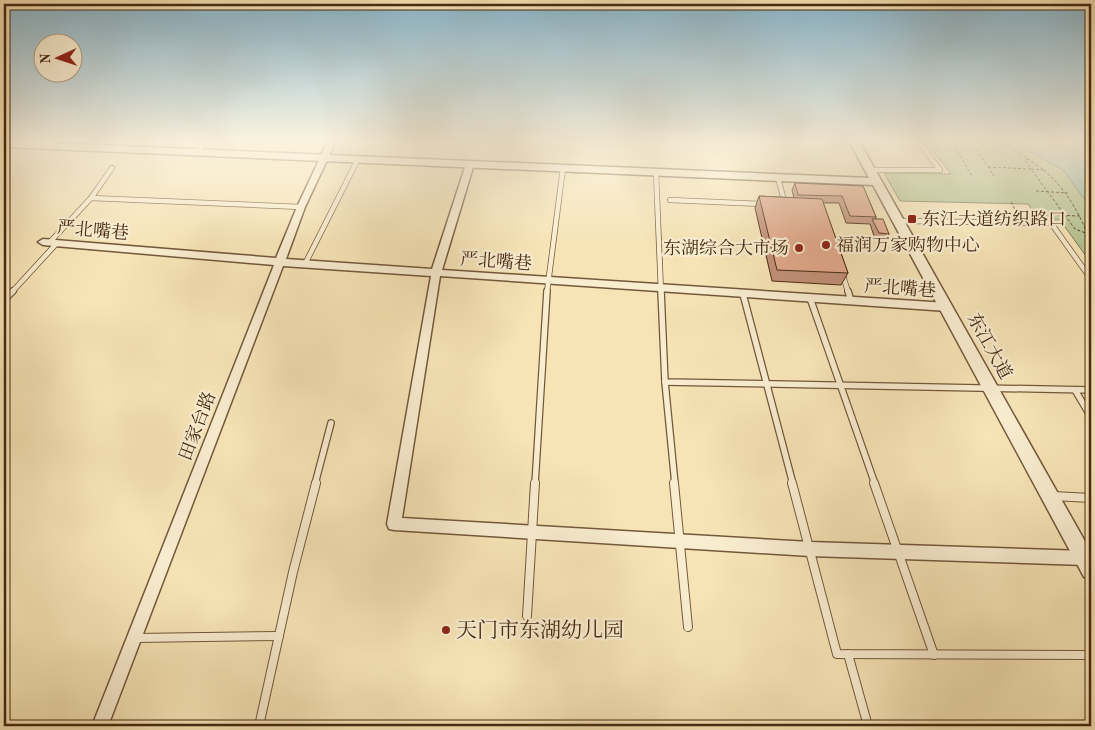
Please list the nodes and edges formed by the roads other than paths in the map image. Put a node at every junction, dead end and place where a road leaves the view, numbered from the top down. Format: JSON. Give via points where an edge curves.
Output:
{"nodes":[{"id":1,"x":107,"y":175,"type":"edge"},
{"id":2,"x":317,"y":175,"type":"edge"},
{"id":3,"x":350,"y":175,"type":"edge"},
{"id":4,"x":467,"y":175,"type":"edge"},
{"id":5,"x":562,"y":175,"type":"edge"},
{"id":6,"x":656,"y":175,"type":"edge"},
{"id":7,"x":718,"y":175,"type":"edge"},
{"id":8,"x":884,"y":175,"type":"edge"},
{"id":9,"x":874,"y":176,"type":"junction"},
{"id":10,"x":778,"y":178,"type":"junction"},
{"id":11,"x":92,"y":198,"type":"junction"},
{"id":12,"x":670,"y":200,"type":"dead end"},
{"id":13,"x":766,"y":205,"type":"edge"},
{"id":14,"x":776,"y":205,"type":"edge"},
{"id":15,"x":786,"y":206,"type":"junction"},
{"id":16,"x":794,"y":206,"type":"edge"},
{"id":17,"x":301,"y":207,"type":"junction"},
{"id":18,"x":899,"y":221,"type":"junction"},
{"id":19,"x":50,"y":242,"type":"junction"},
{"id":20,"x":279,"y":262,"type":"junction"},
{"id":21,"x":838,"y":262,"type":"edge"},
{"id":22,"x":305,"y":264,"type":"junction"},
{"id":23,"x":436,"y":273,"type":"junction"},
{"id":24,"x":1091,"y":279,"type":"edge"},
{"id":25,"x":548,"y":281,"type":"junction"},
{"id":26,"x":661,"y":288,"type":"junction"},
{"id":27,"x":743,"y":294,"type":"junction"},
{"id":28,"x":810,"y":298,"type":"junction"},
{"id":29,"x":5,"y":299,"type":"edge"},
{"id":30,"x":851,"y":301,"type":"junction"},
{"id":31,"x":947,"y":307,"type":"junction"},
{"id":32,"x":665,"y":382,"type":"junction"},
{"id":33,"x":766,"y":383,"type":"junction"},
{"id":34,"x":840,"y":384,"type":"junction"},
{"id":35,"x":991,"y":387,"type":"junction"},
{"id":36,"x":1075,"y":390,"type":"junction"},
{"id":37,"x":1091,"y":390,"type":"edge"},
{"id":38,"x":1091,"y":417,"type":"edge"},
{"id":39,"x":331,"y":423,"type":"dead end"},
{"id":40,"x":1051,"y":496,"type":"junction"},
{"id":41,"x":1091,"y":498,"type":"edge"},
{"id":42,"x":532,"y":533,"type":"junction"},
{"id":43,"x":680,"y":542,"type":"junction"},
{"id":44,"x":810,"y":549,"type":"junction"},
{"id":45,"x":898,"y":552,"type":"junction"},
{"id":46,"x":1088,"y":564,"type":"edge"},
{"id":47,"x":527,"y":616,"type":"dead end"},
{"id":48,"x":688,"y":627,"type":"dead end"},
{"id":49,"x":279,"y":636,"type":"junction"},
{"id":50,"x":134,"y":638,"type":"junction"},
{"id":51,"x":848,"y":654,"type":"junction"},
{"id":52,"x":934,"y":654,"type":"junction"},
{"id":53,"x":1091,"y":655,"type":"edge"},
{"id":54,"x":100,"y":726,"type":"edge"},
{"id":55,"x":259,"y":726,"type":"edge"},
{"id":56,"x":868,"y":726,"type":"edge"}],
"edges":[{"from":1,"to":11,"type":"lane"},
{"from":2,"to":17,"type":"street","name":"田家台路"},
{"from":3,"to":22,"type":"lane"},
{"from":4,"to":23,"type":"street"},
{"from":5,"to":25,"type":"lane"},
{"from":6,"to":26,"type":"lane"},
{"from":7,"to":10,"type":"street"},
{"from":8,"to":9,"type":"lane"},
{"from":9,"to":10,"type":"street"},
{"from":9,"to":18,"type":"street","name":"东江大道"},
{"from":10,"to":15,"type":"lane"},
{"from":11,"to":17,"type":"lane"},
{"from":11,"to":19,"type":"lane"},
{"from":12,"to":13,"type":"lane"},
{"from":14,"to":15,"type":"lane"},
{"from":15,"to":16,"type":"lane"},
{"from":17,"to":20,"type":"street","name":"田家台路"},
{"from":18,"to":24,"type":"lane","via":[[1051,223]]},
{"from":18,"to":31,"type":"street","name":"东江大道"},
{"from":19,"to":20,"type":"street","name":"严北嘴巷"},
{"from":19,"to":29,"type":"lane"},
{"from":20,"to":22,"type":"street","name":"严北嘴巷"},
{"from":20,"to":50,"type":"street","name":"田家台路"},
{"from":21,"to":30,"type":"lane"},
{"from":22,"to":23,"type":"street","name":"严北嘴巷"},
{"from":23,"to":25,"type":"street","name":"严北嘴巷"},
{"from":23,"to":42,"type":"street","via":[[394,524]]},
{"from":25,"to":26,"type":"street","name":"严北嘴巷"},
{"from":25,"to":42,"type":"lane"},
{"from":26,"to":27,"type":"street","name":"严北嘴巷"},
{"from":26,"to":32,"type":"lane"},
{"from":27,"to":28,"type":"street","name":"严北嘴巷"},
{"from":27,"to":33,"type":"lane"},
{"from":28,"to":30,"type":"street","name":"严北嘴巷"},
{"from":28,"to":34,"type":"lane"},
{"from":30,"to":31,"type":"street","name":"严北嘴巷"},
{"from":31,"to":35,"type":"street","name":"东江大道"},
{"from":32,"to":33,"type":"lane"},
{"from":32,"to":43,"type":"lane"},
{"from":33,"to":34,"type":"lane"},
{"from":33,"to":44,"type":"lane"},
{"from":34,"to":35,"type":"lane"},
{"from":34,"to":45,"type":"lane"},
{"from":35,"to":36,"type":"lane"},
{"from":35,"to":40,"type":"street","name":"东江大道"},
{"from":36,"to":37,"type":"lane"},
{"from":36,"to":38,"type":"lane"},
{"from":39,"to":49,"type":"lane","via":[[292,572]]},
{"from":40,"to":41,"type":"lane"},
{"from":40,"to":46,"type":"street","name":"东江大道"},
{"from":42,"to":43,"type":"street"},
{"from":42,"to":47,"type":"lane"},
{"from":43,"to":44,"type":"street"},
{"from":43,"to":48,"type":"lane"},
{"from":44,"to":45,"type":"street"},
{"from":44,"to":51,"type":"lane","via":[[837,654]]},
{"from":45,"to":46,"type":"street"},
{"from":45,"to":52,"type":"lane"},
{"from":49,"to":50,"type":"lane"},
{"from":49,"to":55,"type":"lane"},
{"from":50,"to":54,"type":"street","name":"田家台路"},
{"from":51,"to":52,"type":"lane"},
{"from":51,"to":56,"type":"lane"},
{"from":52,"to":53,"type":"lane"}]}
